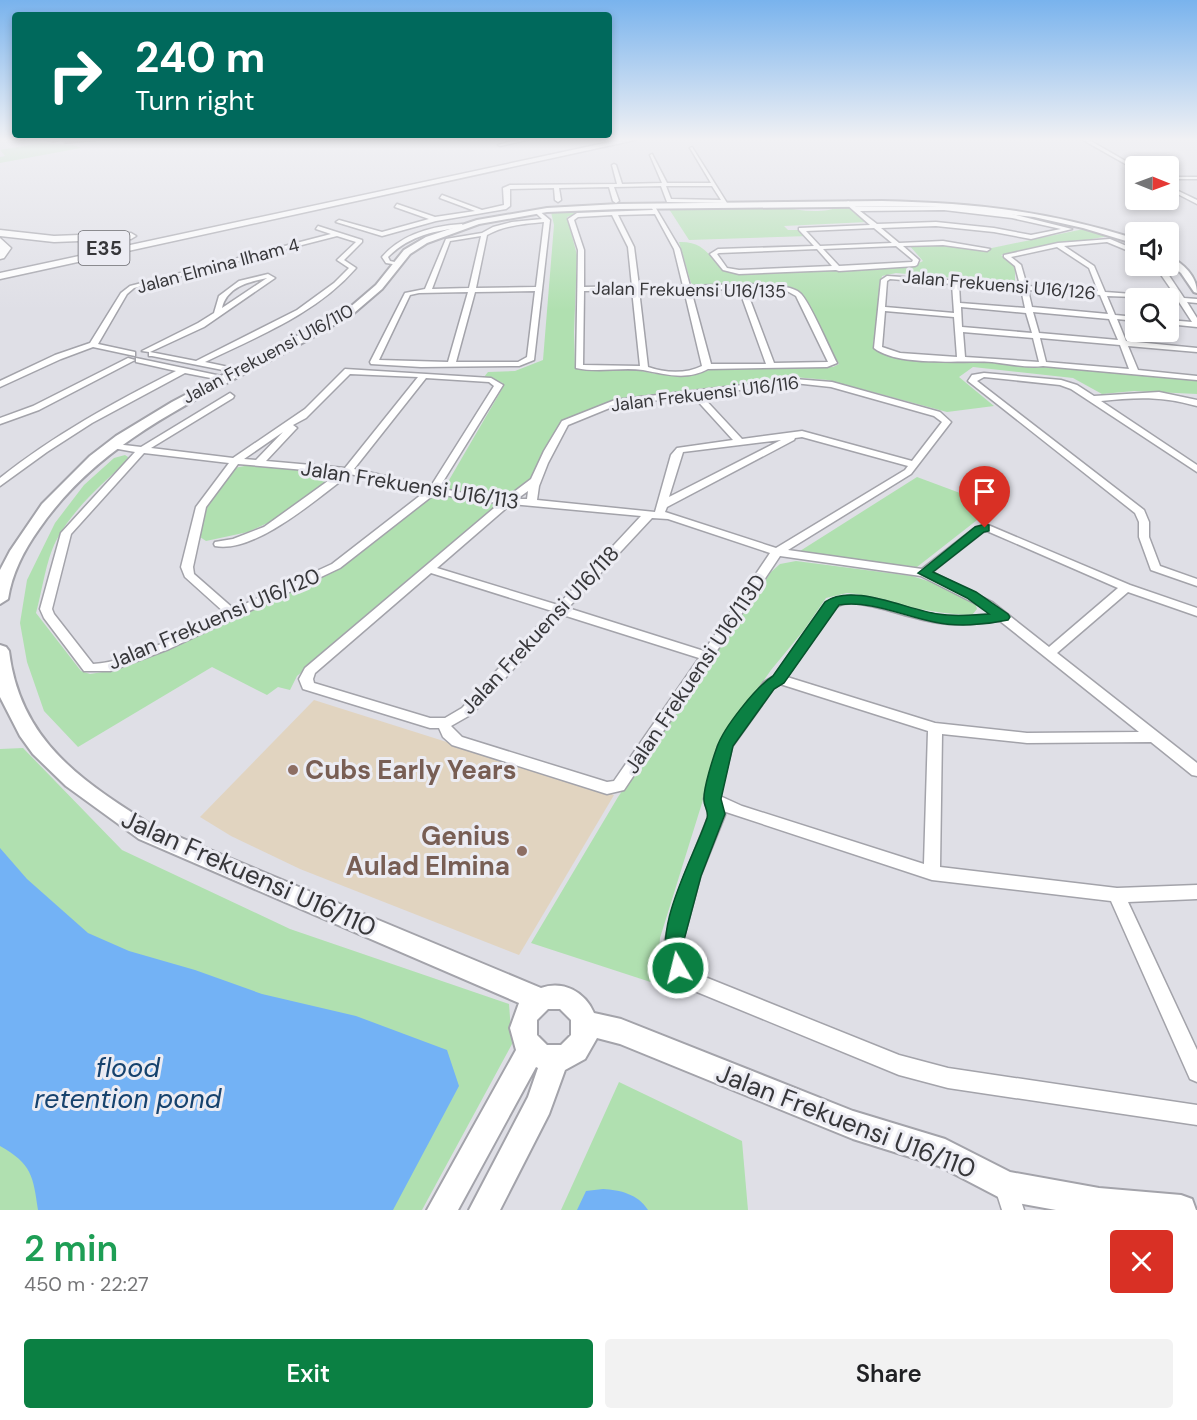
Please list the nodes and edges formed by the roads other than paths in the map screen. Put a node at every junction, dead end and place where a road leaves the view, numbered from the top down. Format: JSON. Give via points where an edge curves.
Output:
{"nodes":[{"id":1,"x":350,"y":196,"type":"edge"},
{"id":2,"x":369,"y":196,"type":"edge"},
{"id":3,"x":506,"y":196,"type":"edge"},
{"id":4,"x":557,"y":196,"type":"edge"},
{"id":5,"x":615,"y":196,"type":"edge"},
{"id":6,"x":668,"y":196,"type":"edge"},
{"id":7,"x":722,"y":196,"type":"edge"},
{"id":8,"x":442,"y":197,"type":"dead end"},
{"id":9,"x":558,"y":200,"type":"dead end"},
{"id":10,"x":616,"y":201,"type":"dead end"},
{"id":11,"x":848,"y":203,"type":"junction"},
{"id":12,"x":397,"y":206,"type":"dead end"},
{"id":13,"x":932,"y":207,"type":"junction"},
{"id":14,"x":655,"y":209,"type":"junction"},
{"id":15,"x":855,"y":209,"type":"junction"},
{"id":16,"x":483,"y":212,"type":"junction"},
{"id":17,"x":538,"y":212,"type":"junction"},
{"id":18,"x":614,"y":213,"type":"junction"},
{"id":19,"x":435,"y":219,"type":"junction"},
{"id":20,"x":547,"y":220,"type":"junction"},
{"id":21,"x":339,"y":222,"type":"dead end"},
{"id":22,"x":422,"y":224,"type":"junction"},
{"id":23,"x":942,"y":224,"type":"junction"},
{"id":24,"x":209,"y":226,"type":"junction"},
{"id":25,"x":462,"y":226,"type":"junction"},
{"id":26,"x":874,"y":226,"type":"junction"},
{"id":27,"x":318,"y":228,"type":"dead end"},
{"id":28,"x":408,"y":228,"type":"junction"},
{"id":29,"x":438,"y":228,"type":"junction"},
{"id":30,"x":426,"y":232,"type":"junction"},
{"id":31,"x":0,"y":233,"type":"edge"},
{"id":32,"x":337,"y":234,"type":"junction"},
{"id":33,"x":484,"y":234,"type":"junction"},
{"id":34,"x":1125,"y":239,"type":"edge"},
{"id":35,"x":0,"y":241,"type":"edge"},
{"id":36,"x":896,"y":245,"type":"junction"},
{"id":37,"x":1058,"y":245,"type":"junction"},
{"id":38,"x":819,"y":247,"type":"junction"},
{"id":39,"x":1125,"y":247,"type":"edge"},
{"id":40,"x":987,"y":249,"type":"dead end"},
{"id":41,"x":0,"y":256,"type":"edge"},
{"id":42,"x":398,"y":264,"type":"junction"},
{"id":43,"x":1179,"y":267,"type":"edge"},
{"id":44,"x":839,"y":268,"type":"junction"},
{"id":45,"x":0,"y":270,"type":"edge"},
{"id":46,"x":1167,"y":276,"type":"edge"},
{"id":47,"x":0,"y":277,"type":"edge"},
{"id":48,"x":955,"y":281,"type":"junction"},
{"id":49,"x":636,"y":288,"type":"junction"},
{"id":50,"x":688,"y":288,"type":"junction"},
{"id":51,"x":742,"y":288,"type":"junction"},
{"id":52,"x":1024,"y":288,"type":"junction"},
{"id":53,"x":539,"y":289,"type":"junction"},
{"id":54,"x":580,"y":289,"type":"junction"},
{"id":55,"x":472,"y":290,"type":"junction"},
{"id":56,"x":1197,"y":290,"type":"edge"},
{"id":57,"x":428,"y":291,"type":"junction"},
{"id":58,"x":1103,"y":293,"type":"junction"},
{"id":59,"x":1125,"y":295,"type":"edge"},
{"id":60,"x":1179,"y":300,"type":"edge"},
{"id":61,"x":1182,"y":300,"type":"junction"},
{"id":62,"x":1197,"y":302,"type":"edge"},
{"id":63,"x":956,"y":305,"type":"junction"},
{"id":64,"x":882,"y":309,"type":"junction"},
{"id":65,"x":1029,"y":310,"type":"junction"},
{"id":66,"x":217,"y":312,"type":"junction"},
{"id":67,"x":957,"y":315,"type":"junction"},
{"id":68,"x":1112,"y":317,"type":"junction"},
{"id":69,"x":1125,"y":318,"type":"edge"},
{"id":70,"x":1179,"y":323,"type":"edge"},
{"id":71,"x":1197,"y":324,"type":"edge"},
{"id":72,"x":958,"y":329,"type":"junction"},
{"id":73,"x":1035,"y":336,"type":"junction"},
{"id":74,"x":1122,"y":343,"type":"junction"},
{"id":75,"x":93,"y":345,"type":"junction"},
{"id":76,"x":1197,"y":350,"type":"edge"},
{"id":77,"x":149,"y":353,"type":"junction"},
{"id":78,"x":134,"y":358,"type":"junction"},
{"id":79,"x":961,"y":358,"type":"junction"},
{"id":80,"x":197,"y":363,"type":"junction"},
{"id":81,"x":451,"y":364,"type":"junction"},
{"id":82,"x":1043,"y":364,"type":"junction"},
{"id":83,"x":771,"y":366,"type":"junction"},
{"id":84,"x":706,"y":367,"type":"junction"},
{"id":85,"x":644,"y":368,"type":"junction"},
{"id":86,"x":184,"y":370,"type":"junction"},
{"id":87,"x":240,"y":372,"type":"junction"},
{"id":88,"x":1135,"y":373,"type":"junction"},
{"id":89,"x":423,"y":375,"type":"junction"},
{"id":90,"x":1197,"y":378,"type":"edge"},
{"id":91,"x":226,"y":379,"type":"junction"},
{"id":92,"x":0,"y":384,"type":"edge"},
{"id":93,"x":695,"y":393,"type":"junction"},
{"id":94,"x":230,"y":396,"type":"dead end"},
{"id":95,"x":1093,"y":399,"type":"junction"},
{"id":96,"x":1197,"y":403,"type":"edge"},
{"id":97,"x":308,"y":411,"type":"junction"},
{"id":98,"x":0,"y":421,"type":"edge"},
{"id":99,"x":802,"y":434,"type":"junction"},
{"id":100,"x":739,"y":441,"type":"junction"},
{"id":101,"x":108,"y":447,"type":"junction"},
{"id":102,"x":142,"y":450,"type":"junction"},
{"id":103,"x":236,"y":460,"type":"junction"},
{"id":104,"x":259,"y":462,"type":"junction"},
{"id":105,"x":915,"y":465,"type":"junction"},
{"id":106,"x":1197,"y":469,"type":"edge"},
{"id":107,"x":348,"y":471,"type":"junction"},
{"id":108,"x":535,"y":481,"type":"junction"},
{"id":109,"x":0,"y":483,"type":"edge"},
{"id":110,"x":433,"y":490,"type":"junction"},
{"id":111,"x":509,"y":502,"type":"junction"},
{"id":112,"x":532,"y":504,"type":"junction"},
{"id":113,"x":657,"y":511,"type":"junction"},
{"id":114,"x":219,"y":544,"type":"dead end"},
{"id":115,"x":777,"y":552,"type":"junction"},
{"id":116,"x":430,"y":569,"type":"junction"},
{"id":117,"x":924,"y":573,"type":"junction"},
{"id":118,"x":1197,"y":584,"type":"edge"},
{"id":119,"x":1126,"y":587,"type":"junction"},
{"id":120,"x":0,"y":599,"type":"edge"},
{"id":121,"x":560,"y":610,"type":"junction"},
{"id":122,"x":1197,"y":612,"type":"edge"},
{"id":123,"x":234,"y":615,"type":"junction"},
{"id":124,"x":1003,"y":617,"type":"junction"},
{"id":125,"x":0,"y":651,"type":"edge"},
{"id":126,"x":1048,"y":654,"type":"junction"},
{"id":127,"x":707,"y":656,"type":"junction"},
{"id":128,"x":779,"y":679,"type":"junction"},
{"id":129,"x":444,"y":724,"type":"junction"},
{"id":130,"x":935,"y":728,"type":"junction"},
{"id":131,"x":1153,"y":737,"type":"junction"},
{"id":132,"x":1197,"y":771,"type":"edge"},
{"id":133,"x":712,"y":799,"type":"junction"},
{"id":134,"x":932,"y":873,"type":"junction"},
{"id":135,"x":1197,"y":892,"type":"edge"},
{"id":136,"x":1117,"y":895,"type":"junction"},
{"id":137,"x":541,"y":1000,"type":"junction"},
{"id":138,"x":585,"y":1023,"type":"junction"},
{"id":139,"x":543,"y":1054,"type":"junction"},
{"id":140,"x":1197,"y":1072,"type":"edge"},
{"id":141,"x":1197,"y":1115,"type":"edge"},
{"id":142,"x":1009,"y":1198,"type":"edge"},
{"id":143,"x":442,"y":1210,"type":"edge"},
{"id":144,"x":484,"y":1210,"type":"edge"},
{"id":145,"x":1181,"y":1210,"type":"edge"}],
"edges":[{"from":1,"to":24,"type":"highway","number":"E35"},
{"from":2,"to":47,"type":"highway"},
{"from":3,"to":16,"type":"street","via":[[507,206]]},
{"from":4,"to":9,"type":"street"},
{"from":5,"to":10,"type":"street"},
{"from":6,"to":7,"type":"street","via":[[669,201],[725,202]]},
{"from":8,"to":16,"type":"street"},
{"from":11,"to":14,"type":"street","name":"Jalan Frekuensi U16/110"},
{"from":11,"to":15,"type":"street"},
{"from":11,"to":34,"type":"street","name":"Jalan Frekuensi U16/110","via":[[916,202],[1002,208],[1067,221]]},
{"from":12,"to":19,"type":"street"},
{"from":13,"to":15,"type":"street"},
{"from":13,"to":23,"type":"street"},
{"from":13,"to":23,"type":"street","via":[[1012,216],[1069,229],[1031,237]]},
{"from":14,"to":17,"type":"street","name":"Jalan Frekuensi U16/110"},
{"from":14,"to":18,"type":"street"},
{"from":14,"to":50,"type":"street","via":[[677,249]]},
{"from":15,"to":26,"type":"street"},
{"from":16,"to":19,"type":"street"},
{"from":17,"to":20,"type":"street"},
{"from":17,"to":25,"type":"street","name":"Jalan Frekuensi U16/110"},
{"from":18,"to":49,"type":"street","via":[[631,247]]},
{"from":18,"to":54,"type":"street","via":[[571,216],[580,248]]},
{"from":19,"to":22,"type":"street"},
{"from":20,"to":33,"type":"street","via":[[512,224]]},
{"from":20,"to":53,"type":"street"},
{"from":21,"to":28,"type":"street","via":[[382,234]]},
{"from":22,"to":28,"type":"street"},
{"from":22,"to":29,"type":"street"},
{"from":23,"to":26,"type":"street"},
{"from":24,"to":31,"type":"highway","via":[[76,240]]},
{"from":24,"to":45,"type":"highway","number":"E35"},
{"from":25,"to":29,"type":"street"},
{"from":25,"to":42,"type":"street","name":"Jalan Frekuensi U16/110","via":[[419,244]]},
{"from":26,"to":36,"type":"street"},
{"from":26,"to":38,"type":"street","via":[[801,229]]},
{"from":27,"to":32,"type":"street","name":"Jalan Elmina Ilham 4"},
{"from":28,"to":30,"type":"street"},
{"from":29,"to":30,"type":"street"},
{"from":30,"to":42,"type":"street","via":[[385,257]]},
{"from":32,"to":75,"type":"street","name":"Jalan Elmina Ilham 4","via":[[132,287],[124,293]]},
{"from":32,"to":80,"type":"street","name":"Jalan Elmina Ilham 4","via":[[360,241],[340,260],[353,268],[341,281],[312,305]]},
{"from":33,"to":55,"type":"street"},
{"from":33,"to":57,"type":"street","via":[[448,240]]},
{"from":35,"to":41,"type":"highway","via":[[6,248]]},
{"from":36,"to":38,"type":"street"},
{"from":36,"to":40,"type":"street","via":[[949,243]]},
{"from":36,"to":44,"type":"street","via":[[915,264]]},
{"from":37,"to":39,"type":"street","via":[[1108,240]]},
{"from":37,"to":52,"type":"street","via":[[1006,255],[1018,264]]},
{"from":37,"to":58,"type":"street","via":[[1092,267]]},
{"from":38,"to":44,"type":"street"},
{"from":38,"to":44,"type":"street","via":[[713,254],[725,269],[734,272]]},
{"from":42,"to":87,"type":"street","name":"Jalan Frekuensi U16/110","via":[[376,291],[351,311]]},
{"from":43,"to":56,"type":"street"},
{"from":46,"to":61,"type":"street"},
{"from":48,"to":52,"type":"street","name":"Jalan Frekuensi U16/126"},
{"from":48,"to":63,"type":"street"},
{"from":48,"to":64,"type":"street","name":"Jalan Frekuensi U16/126","via":[[887,277]]},
{"from":49,"to":50,"type":"street","name":"Jalan Frekuensi U16/135"},
{"from":49,"to":54,"type":"street","name":"Jalan Frekuensi U16/135"},
{"from":49,"to":85,"type":"street"},
{"from":50,"to":51,"type":"street","name":"Jalan Frekuensi U16/135"},
{"from":50,"to":84,"type":"street"},
{"from":51,"to":83,"type":"street"},
{"from":51,"to":83,"type":"street","name":"Jalan Frekuensi U16/135","via":[[778,288],[797,293],[832,364]]},
{"from":52,"to":58,"type":"street","name":"Jalan Frekuensi U16/126"},
{"from":52,"to":65,"type":"street"},
{"from":53,"to":55,"type":"street"},
{"from":53,"to":81,"type":"street","via":[[531,358],[519,364]]},
{"from":54,"to":85,"type":"street","via":[[579,366]]},
{"from":55,"to":57,"type":"street"},
{"from":55,"to":81,"type":"street"},
{"from":57,"to":81,"type":"street","via":[[407,294],[374,362]]},
{"from":58,"to":59,"type":"street","name":"Jalan Frekuensi U16/126"},
{"from":58,"to":68,"type":"street"},
{"from":60,"to":61,"type":"street"},
{"from":61,"to":62,"type":"street"},
{"from":61,"to":71,"type":"street"},
{"from":63,"to":65,"type":"street"},
{"from":63,"to":67,"type":"street"},
{"from":64,"to":67,"type":"street"},
{"from":64,"to":79,"type":"street","name":"Jalan Frekuensi U16/126","via":[[880,350]]},
{"from":65,"to":68,"type":"street"},
{"from":65,"to":73,"type":"street"},
{"from":66,"to":66,"type":"street","via":[[220,297],[241,282],[272,278]]},
{"from":66,"to":77,"type":"street"},
{"from":67,"to":72,"type":"street"},
{"from":68,"to":69,"type":"street"},
{"from":68,"to":74,"type":"street"},
{"from":70,"to":71,"type":"street"},
{"from":72,"to":73,"type":"street"},
{"from":72,"to":79,"type":"street"},
{"from":73,"to":74,"type":"street"},
{"from":73,"to":82,"type":"street"},
{"from":74,"to":76,"type":"street"},
{"from":74,"to":88,"type":"street"},
{"from":75,"to":78,"type":"street"},
{"from":75,"to":92,"type":"street"},
{"from":77,"to":78,"type":"street"},
{"from":77,"to":80,"type":"street"},
{"from":78,"to":86,"type":"street"},
{"from":78,"to":98,"type":"street","via":[[36,408]]},
{"from":79,"to":82,"type":"street"},
{"from":80,"to":87,"type":"street"},
{"from":82,"to":88,"type":"street"},
{"from":83,"to":84,"type":"street"},
{"from":84,"to":85,"type":"street","via":[[672,372]]},
{"from":86,"to":91,"type":"street"},
{"from":86,"to":109,"type":"street","via":[[105,409],[32,456]]},
{"from":87,"to":91,"type":"street","name":"Jalan Frekuensi U16/110"},
{"from":88,"to":90,"type":"street"},
{"from":89,"to":97,"type":"street","via":[[345,372]]},
{"from":89,"to":107,"type":"street"},
{"from":89,"to":110,"type":"street","name":"Jalan Frekuensi U16/120","via":[[491,380],[499,385]]},
{"from":91,"to":101,"type":"street","name":"Jalan Frekuensi U16/110","via":[[157,414]]},
{"from":93,"to":100,"type":"street"},
{"from":93,"to":105,"type":"street","name":"Jalan Frekuensi U16/116","via":[[781,381],[818,382],[937,414],[947,424]]},
{"from":93,"to":108,"type":"street","name":"Jalan Frekuensi U16/116","via":[[615,403],[570,420],[562,427]]},
{"from":94,"to":102,"type":"street","name":"Jalan Frekuensi U16/120"},
{"from":95,"to":96,"type":"street","via":[[1141,395],[1185,397]]},
{"from":95,"to":106,"type":"street"},
{"from":95,"to":118,"type":"street","via":[[1061,383],[984,375],[975,376],[972,381],[1140,512],[1155,568]]},
{"from":97,"to":103,"type":"street"},
{"from":97,"to":104,"type":"street"},
{"from":99,"to":100,"type":"street"},
{"from":99,"to":105,"type":"street"},
{"from":99,"to":113,"type":"street"},
{"from":100,"to":113,"type":"street","via":[[680,450]]},
{"from":101,"to":102,"type":"street","name":"Jalan Frekuensi U16/113"},
{"from":101,"to":120,"type":"street","name":"Jalan Frekuensi U16/110","via":[[76,474],[32,527],[13,556]]},
{"from":102,"to":103,"type":"street","name":"Jalan Frekuensi U16/113"},
{"from":102,"to":123,"type":"street","name":"Jalan Frekuensi U16/120","via":[[66,533],[46,609],[48,615],[85,665],[96,669],[165,646]]},
{"from":103,"to":104,"type":"street","name":"Jalan Frekuensi U16/113"},
{"from":103,"to":123,"type":"street","via":[[201,507],[188,567],[189,575]]},
{"from":104,"to":107,"type":"street","name":"Jalan Frekuensi U16/113"},
{"from":105,"to":115,"type":"street"},
{"from":107,"to":110,"type":"street","name":"Jalan Frekuensi U16/113"},
{"from":107,"to":114,"type":"street","via":[[268,529]]},
{"from":108,"to":111,"type":"street","name":"Jalan Frekuensi U16/118"},
{"from":108,"to":112,"type":"street"},
{"from":110,"to":111,"type":"street","name":"Jalan Frekuensi U16/113"},
{"from":110,"to":123,"type":"street","name":"Jalan Frekuensi U16/120","via":[[336,566]]},
{"from":111,"to":112,"type":"street","name":"Jalan Frekuensi U16/113"},
{"from":111,"to":116,"type":"street","name":"Jalan Frekuensi U16/118"},
{"from":112,"to":113,"type":"street","name":"Jalan Frekuensi U16/113"},
{"from":113,"to":115,"type":"street","name":"Jalan Frekuensi U16/113"},
{"from":113,"to":121,"type":"street","name":"Jalan Frekuensi U16/118"},
{"from":115,"to":117,"type":"street","name":"Jalan Frekuensi U16/113"},
{"from":115,"to":127,"type":"street","name":"Jalan Frekuensi U16/113D"},
{"from":116,"to":121,"type":"street"},
{"from":116,"to":129,"type":"street","name":"Jalan Frekuensi U16/118","via":[[310,671],[306,682],[312,688],[416,720]]},
{"from":117,"to":119,"type":"street","via":[[980,529],[992,529]]},
{"from":117,"to":124,"type":"street","name":"Jalan Frekuensi U16/113","via":[[972,595]]},
{"from":119,"to":122,"type":"street"},
{"from":119,"to":126,"type":"street"},
{"from":121,"to":127,"type":"street"},
{"from":121,"to":129,"type":"street","name":"Jalan Frekuensi U16/118","via":[[467,711]]},
{"from":124,"to":126,"type":"street","name":"Jalan Frekuensi U16/113"},
{"from":124,"to":128,"type":"street","via":[[935,618],[842,599],[830,605]]},
{"from":125,"to":137,"type":"street","name":"Jalan Frekuensi U16/110","via":[[9,695],[28,732],[69,778],[110,810],[147,833]]},
{"from":126,"to":131,"type":"street","name":"Jalan Frekuensi U16/113"},
{"from":127,"to":129,"type":"street","name":"Jalan Frekuensi U16/113D","via":[[622,784],[615,788],[457,741]]},
{"from":128,"to":130,"type":"street"},
{"from":128,"to":133,"type":"street","via":[[769,686],[725,746]]},
{"from":130,"to":131,"type":"street","via":[[1028,738]]},
{"from":130,"to":134,"type":"street"},
{"from":131,"to":132,"type":"street","name":"Jalan Frekuensi U16/113"},
{"from":133,"to":134,"type":"street"},
{"from":133,"to":141,"type":"street","via":[[717,814],[692,876],[674,940],[678,968],[688,979],[899,1065],[948,1078]]},
{"from":134,"to":136,"type":"street"},
{"from":135,"to":136,"type":"street"},
{"from":136,"to":140,"type":"street"},
{"from":137,"to":138,"type":"street","via":[[569,1000],[577,1006]]},
{"from":137,"to":139,"type":"street","via":[[532,1006],[522,1023],[522,1033]]},
{"from":138,"to":139,"type":"street","via":[[581,1042],[566,1056]]},
{"from":138,"to":142,"type":"street","name":"Jalan Frekuensi U16/110","via":[[621,1032],[853,1125],[945,1153]]},
{"from":139,"to":143,"type":"street"},
{"from":139,"to":144,"type":"street","via":[[539,1104]]},
{"from":142,"to":145,"type":"street","name":"Jalan Frekuensi U16/110"}]}
